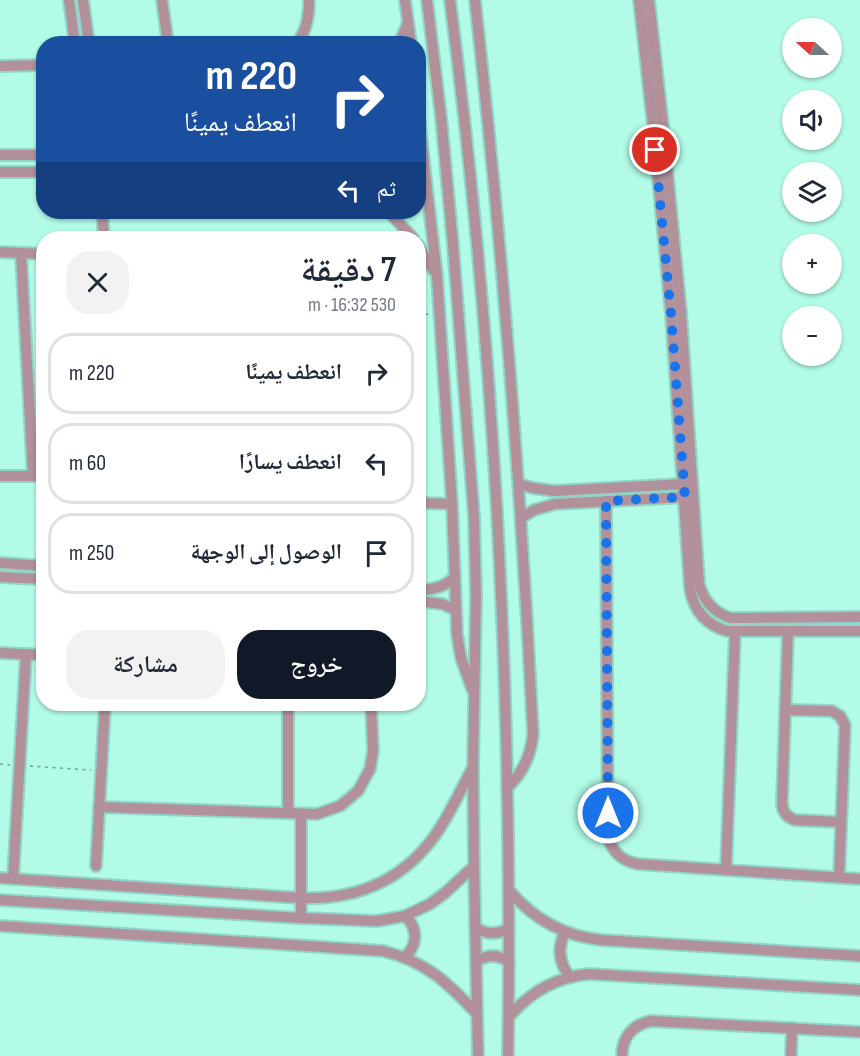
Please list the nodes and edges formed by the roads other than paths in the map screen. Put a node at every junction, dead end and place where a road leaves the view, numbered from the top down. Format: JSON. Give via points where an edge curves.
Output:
{"nodes":[{"id":1,"x":69,"y":0,"type":"edge"},
{"id":2,"x":83,"y":0,"type":"edge"},
{"id":3,"x":162,"y":0,"type":"edge"},
{"id":4,"x":309,"y":0,"type":"edge"},
{"id":5,"x":405,"y":0,"type":"edge"},
{"id":6,"x":427,"y":0,"type":"edge"},
{"id":7,"x":450,"y":0,"type":"edge"},
{"id":8,"x":475,"y":0,"type":"edge"},
{"id":9,"x":640,"y":0,"type":"edge"},
{"id":10,"x":649,"y":0,"type":"edge"},
{"id":11,"x":408,"y":23,"type":"junction"},
{"id":12,"x":74,"y":36,"type":"edge"},
{"id":13,"x":88,"y":36,"type":"edge"},
{"id":14,"x":167,"y":36,"type":"edge"},
{"id":15,"x":302,"y":36,"type":"edge"},
{"id":16,"x":402,"y":36,"type":"edge"},
{"id":17,"x":410,"y":36,"type":"edge"},
{"id":18,"x":36,"y":65,"type":"edge"},
{"id":19,"x":0,"y":66,"type":"edge"},
{"id":20,"x":658,"y":126,"type":"junction"},
{"id":21,"x":0,"y":155,"type":"edge"},
{"id":22,"x":36,"y":155,"type":"edge"},
{"id":23,"x":0,"y":172,"type":"edge"},
{"id":24,"x":36,"y":172,"type":"edge"},
{"id":25,"x":426,"y":203,"type":"edge"},
{"id":26,"x":396,"y":219,"type":"edge"},
{"id":27,"x":407,"y":231,"type":"edge"},
{"id":28,"x":0,"y":252,"type":"edge"},
{"id":29,"x":21,"y":253,"type":"junction"},
{"id":30,"x":36,"y":254,"type":"edge"},
{"id":31,"x":426,"y":258,"type":"edge"},
{"id":32,"x":437,"y":276,"type":"junction"},
{"id":33,"x":36,"y":450,"type":"edge"},
{"id":34,"x":0,"y":476,"type":"edge"},
{"id":35,"x":36,"y":476,"type":"edge"},
{"id":36,"x":519,"y":484,"type":"junction"},
{"id":37,"x":684,"y":484,"type":"junction"},
{"id":38,"x":583,"y":489,"type":"junction"},
{"id":39,"x":547,"y":490,"type":"junction"},
{"id":40,"x":688,"y":500,"type":"junction"},
{"id":41,"x":606,"y":501,"type":"junction"},
{"id":42,"x":584,"y":502,"type":"junction"},
{"id":43,"x":426,"y":503,"type":"edge"},
{"id":44,"x":452,"y":504,"type":"junction"},
{"id":45,"x":548,"y":505,"type":"junction"},
{"id":46,"x":521,"y":518,"type":"junction"},
{"id":47,"x":0,"y":563,"type":"edge"},
{"id":48,"x":36,"y":565,"type":"edge"},
{"id":49,"x":0,"y":577,"type":"edge"},
{"id":50,"x":455,"y":578,"type":"junction"},
{"id":51,"x":36,"y":579,"type":"edge"},
{"id":52,"x":426,"y":589,"type":"edge"},
{"id":53,"x":426,"y":602,"type":"edge"},
{"id":54,"x":456,"y":610,"type":"junction"},
{"id":55,"x":860,"y":617,"type":"edge"},
{"id":56,"x":735,"y":631,"type":"junction"},
{"id":57,"x":788,"y":631,"type":"junction"},
{"id":58,"x":860,"y":631,"type":"edge"},
{"id":59,"x":0,"y":653,"type":"edge"},
{"id":60,"x":26,"y":654,"type":"junction"},
{"id":61,"x":36,"y":655,"type":"edge"},
{"id":62,"x":474,"y":693,"type":"junction"},
{"id":63,"x":786,"y":710,"type":"junction"},
{"id":64,"x":105,"y":711,"type":"edge"},
{"id":65,"x":288,"y":711,"type":"edge"},
{"id":66,"x":371,"y":711,"type":"edge"},
{"id":67,"x":473,"y":766,"type":"junction"},
{"id":68,"x":507,"y":788,"type":"junction"},
{"id":69,"x":99,"y":807,"type":"junction"},
{"id":70,"x":288,"y":813,"type":"junction"},
{"id":71,"x":301,"y":814,"type":"junction"},
{"id":72,"x":841,"y":822,"type":"junction"},
{"id":73,"x":96,"y":866,"type":"dead end"},
{"id":74,"x":474,"y":866,"type":"junction"},
{"id":75,"x":726,"y":870,"type":"junction"},
{"id":76,"x":839,"y":877,"type":"junction"},
{"id":77,"x":0,"y":878,"type":"edge"},
{"id":78,"x":13,"y":879,"type":"junction"},
{"id":79,"x":860,"y":879,"type":"edge"},
{"id":80,"x":509,"y":890,"type":"junction"},
{"id":81,"x":301,"y":898,"type":"junction"},
{"id":82,"x":0,"y":900,"type":"edge"},
{"id":83,"x":405,"y":916,"type":"junction"},
{"id":84,"x":301,"y":918,"type":"junction"},
{"id":85,"x":0,"y":926,"type":"edge"},
{"id":86,"x":475,"y":927,"type":"junction"},
{"id":87,"x":509,"y":928,"type":"junction"},
{"id":88,"x":565,"y":932,"type":"junction"},
{"id":89,"x":860,"y":956,"type":"edge"},
{"id":90,"x":405,"y":957,"type":"junction"},
{"id":91,"x":476,"y":962,"type":"junction"},
{"id":92,"x":509,"y":962,"type":"junction"},
{"id":93,"x":570,"y":977,"type":"junction"},
{"id":94,"x":860,"y":990,"type":"edge"},
{"id":95,"x":477,"y":1014,"type":"junction"},
{"id":96,"x":509,"y":1017,"type":"junction"},
{"id":97,"x":792,"y":1028,"type":"junction"},
{"id":98,"x":860,"y":1032,"type":"edge"},
{"id":99,"x":478,"y":1056,"type":"edge"},
{"id":100,"x":508,"y":1056,"type":"edge"},
{"id":101,"x":622,"y":1056,"type":"edge"},
{"id":102,"x":791,"y":1056,"type":"edge"}],
"edges":[{"from":1,"to":12,"type":"street"},
{"from":2,"to":13,"type":"street"},
{"from":3,"to":14,"type":"street"},
{"from":4,"to":15,"type":"street"},
{"from":5,"to":11,"type":"street"},
{"from":6,"to":62,"type":"street","via":[[472,479],[476,585]]},
{"from":7,"to":68,"type":"street","via":[[487,352],[500,565]]},
{"from":8,"to":36,"type":"street"},
{"from":9,"to":20,"type":"street"},
{"from":10,"to":20,"type":"street"},
{"from":11,"to":16,"type":"street"},
{"from":11,"to":17,"type":"street"},
{"from":18,"to":19,"type":"street"},
{"from":20,"to":37,"type":"street"},
{"from":20,"to":40,"type":"street","via":[[681,313]]},
{"from":21,"to":22,"type":"street"},
{"from":23,"to":24,"type":"street"},
{"from":25,"to":32,"type":"street"},
{"from":26,"to":27,"type":"street"},
{"from":28,"to":29,"type":"street"},
{"from":29,"to":30,"type":"street"},
{"from":29,"to":33,"type":"street"},
{"from":31,"to":32,"type":"street"},
{"from":32,"to":44,"type":"street"},
{"from":34,"to":35,"type":"street"},
{"from":36,"to":39,"type":"street"},
{"from":36,"to":46,"type":"street"},
{"from":37,"to":38,"type":"street"},
{"from":37,"to":40,"type":"street"},
{"from":38,"to":39,"type":"street"},
{"from":38,"to":42,"type":"street"},
{"from":39,"to":45,"type":"street"},
{"from":40,"to":41,"type":"street"},
{"from":40,"to":55,"type":"street","via":[[699,584],[712,609],[738,619]]},
{"from":40,"to":56,"type":"street","via":[[690,590],[694,604],[713,626]]},
{"from":41,"to":42,"type":"street"},
{"from":41,"to":75,"type":"street","via":[[608,837],[615,852],[629,862]]},
{"from":42,"to":45,"type":"street"},
{"from":43,"to":44,"type":"street"},
{"from":44,"to":50,"type":"street"},
{"from":45,"to":46,"type":"street"},
{"from":46,"to":68,"type":"street","via":[[533,734],[524,768]]},
{"from":47,"to":48,"type":"street"},
{"from":49,"to":51,"type":"street"},
{"from":50,"to":52,"type":"street","via":[[444,586]]},
{"from":50,"to":54,"type":"street"},
{"from":53,"to":54,"type":"street"},
{"from":54,"to":62,"type":"street","via":[[461,658]]},
{"from":56,"to":57,"type":"street"},
{"from":56,"to":75,"type":"street"},
{"from":57,"to":58,"type":"street"},
{"from":57,"to":63,"type":"street"},
{"from":59,"to":60,"type":"street"},
{"from":60,"to":61,"type":"street"},
{"from":60,"to":78,"type":"street"},
{"from":62,"to":67,"type":"street"},
{"from":63,"to":72,"type":"street","via":[[783,810],[795,820]]},
{"from":63,"to":72,"type":"street","via":[[828,710],[843,720]]},
{"from":64,"to":69,"type":"street"},
{"from":65,"to":70,"type":"street"},
{"from":66,"to":71,"type":"street","via":[[370,770],[358,791],[340,806],[317,814]]},
{"from":67,"to":74,"type":"street"},
{"from":67,"to":81,"type":"street","via":[[437,832],[402,869],[359,892]]},
{"from":68,"to":80,"type":"street"},
{"from":69,"to":70,"type":"street"},
{"from":69,"to":73,"type":"street"},
{"from":70,"to":71,"type":"street"},
{"from":71,"to":81,"type":"street"},
{"from":72,"to":76,"type":"street"},
{"from":74,"to":83,"type":"street","via":[[438,899]]},
{"from":74,"to":86,"type":"street"},
{"from":75,"to":76,"type":"street"},
{"from":76,"to":79,"type":"street"},
{"from":77,"to":78,"type":"street"},
{"from":78,"to":81,"type":"street"},
{"from":80,"to":87,"type":"street"},
{"from":80,"to":88,"type":"street","via":[[538,918]]},
{"from":81,"to":84,"type":"street"},
{"from":82,"to":84,"type":"street"},
{"from":83,"to":84,"type":"street","via":[[377,921]]},
{"from":83,"to":90,"type":"street","via":[[415,934],[412,949]]},
{"from":85,"to":90,"type":"street","via":[[372,949]]},
{"from":86,"to":87,"type":"street","via":[[489,934]]},
{"from":86,"to":91,"type":"street"},
{"from":87,"to":92,"type":"street"},
{"from":88,"to":89,"type":"street","via":[[601,940]]},
{"from":88,"to":93,"type":"street","via":[[560,956]]},
{"from":90,"to":95,"type":"street","via":[[443,979]]},
{"from":91,"to":92,"type":"street","via":[[490,956]]},
{"from":91,"to":95,"type":"street"},
{"from":92,"to":96,"type":"street"},
{"from":93,"to":94,"type":"street","via":[[598,973]]},
{"from":93,"to":96,"type":"street","via":[[540,989]]},
{"from":95,"to":99,"type":"street"},
{"from":96,"to":100,"type":"street"},
{"from":97,"to":98,"type":"street"},
{"from":97,"to":101,"type":"street","via":[[652,1021],[636,1026],[628,1034]]},
{"from":97,"to":102,"type":"street"}]}
